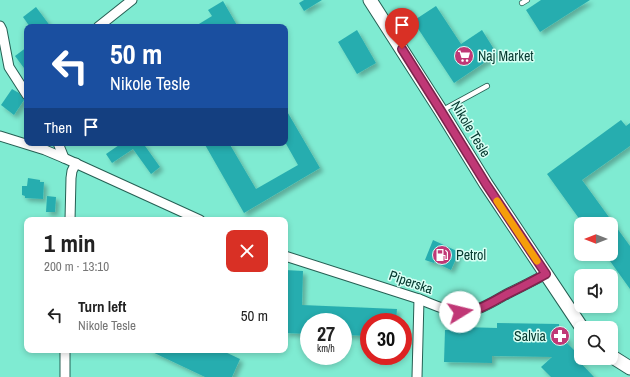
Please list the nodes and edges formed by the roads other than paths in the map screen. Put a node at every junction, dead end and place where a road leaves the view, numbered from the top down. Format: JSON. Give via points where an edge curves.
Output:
{"nodes":[{"id":1,"x":132,"y":0,"type":"edge"},
{"id":2,"x":370,"y":0,"type":"edge"},
{"id":3,"x":527,"y":0,"type":"edge"},
{"id":4,"x":522,"y":3,"type":"dead end"},
{"id":5,"x":102,"y":24,"type":"edge"},
{"id":6,"x":0,"y":26,"type":"edge"},
{"id":7,"x":487,"y":86,"type":"dead end"},
{"id":8,"x":24,"y":87,"type":"edge"},
{"id":9,"x":441,"y":111,"type":"junction"},
{"id":10,"x":0,"y":136,"type":"edge"},
{"id":11,"x":24,"y":143,"type":"edge"},
{"id":12,"x":32,"y":146,"type":"edge"},
{"id":13,"x":59,"y":146,"type":"edge"},
{"id":14,"x":64,"y":158,"type":"junction"},
{"id":15,"x":76,"y":163,"type":"junction"},
{"id":16,"x":70,"y":217,"type":"edge"},
{"id":17,"x":193,"y":217,"type":"edge"},
{"id":18,"x":288,"y":257,"type":"edge"},
{"id":19,"x":546,"y":274,"type":"junction"},
{"id":20,"x":419,"y":299,"type":"junction"},
{"id":21,"x":577,"y":321,"type":"edge"},
{"id":22,"x":65,"y":353,"type":"edge"},
{"id":23,"x":618,"y":360,"type":"edge"},
{"id":24,"x":630,"y":368,"type":"edge"},
{"id":25,"x":64,"y":377,"type":"edge"},
{"id":26,"x":417,"y":377,"type":"edge"}],
"edges":[{"from":1,"to":5,"type":"street"},
{"from":2,"to":9,"type":"street","name":"Nikole Tesle"},
{"from":3,"to":4,"type":"lane"},
{"from":6,"to":8,"type":"street","via":[[9,67],[16,80]]},
{"from":7,"to":9,"type":"lane"},
{"from":9,"to":19,"type":"street","name":"Nikole Tesle"},
{"from":10,"to":11,"type":"street"},
{"from":12,"to":14,"type":"street"},
{"from":13,"to":14,"type":"street"},
{"from":14,"to":15,"type":"street"},
{"from":15,"to":16,"type":"street","via":[[71,178]]},
{"from":15,"to":17,"type":"street"},
{"from":18,"to":20,"type":"street","name":"Piperska"},
{"from":19,"to":20,"type":"street","name":"Piperska","via":[[489,304],[468,311],[450,310]]},
{"from":19,"to":21,"type":"street","name":"Nikole Tesle"},
{"from":20,"to":26,"type":"street"},
{"from":22,"to":25,"type":"street"},
{"from":23,"to":24,"type":"street"}]}
